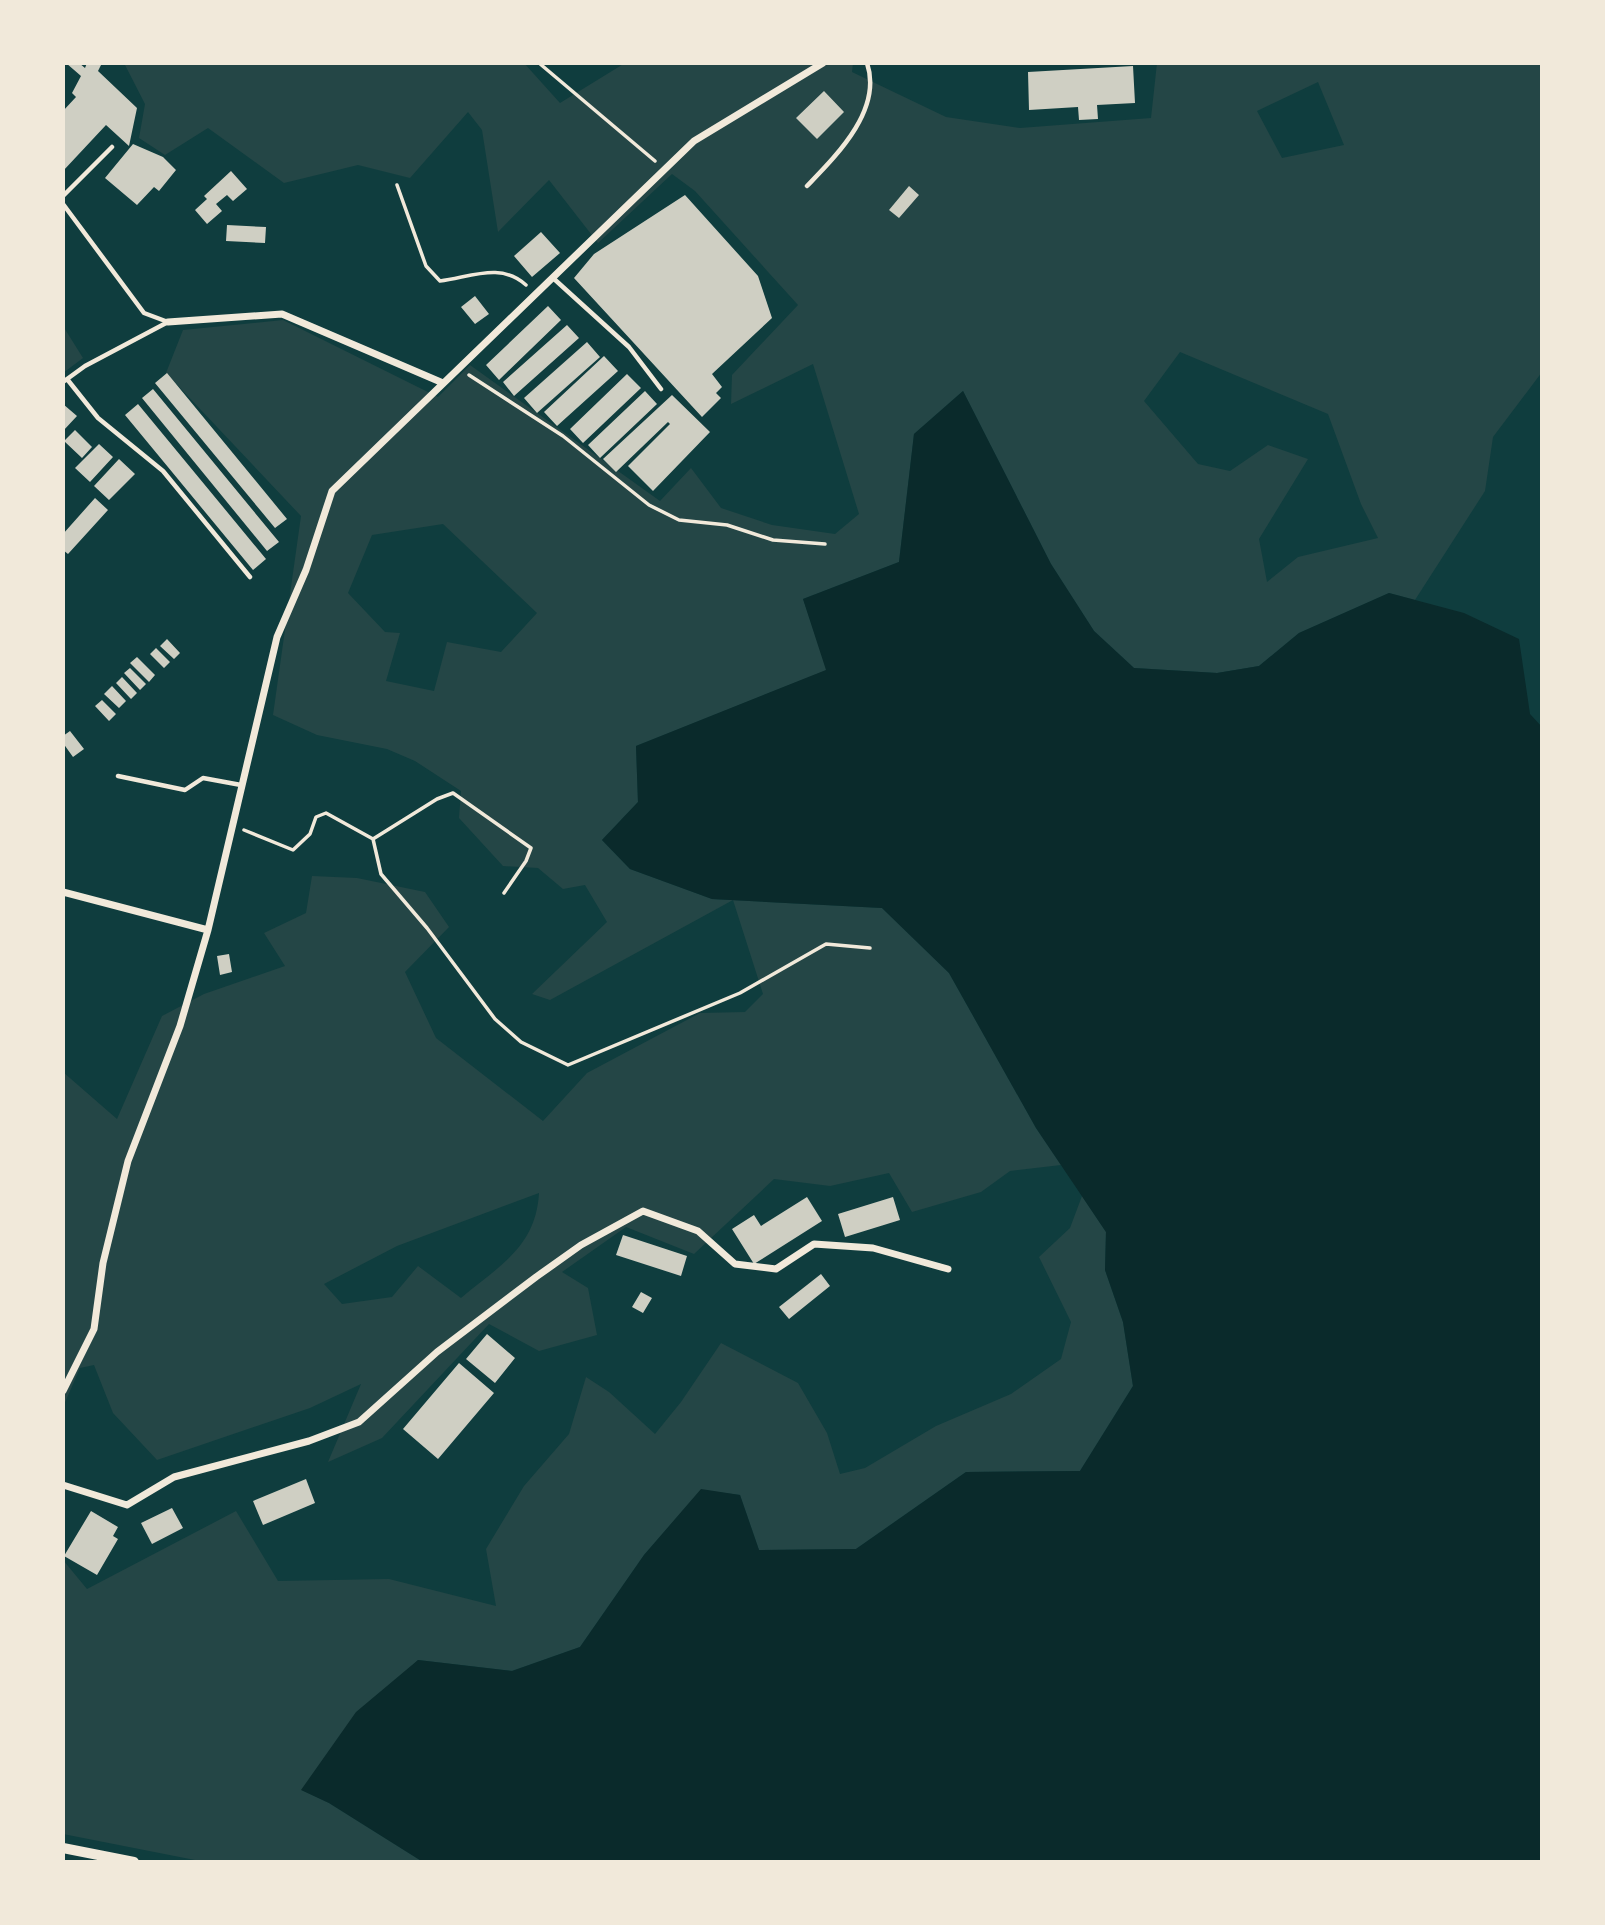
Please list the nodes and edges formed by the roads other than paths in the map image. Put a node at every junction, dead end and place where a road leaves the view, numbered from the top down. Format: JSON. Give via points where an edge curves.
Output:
{"nodes":[{"id":1,"x":823,"y":63,"type":"edge"},
{"id":2,"x":867,"y":63,"type":"edge"},
{"id":3,"x":112,"y":147,"type":"dead end"},
{"id":4,"x":807,"y":186,"type":"dead end"},
{"id":5,"x":63,"y":196,"type":"edge"},
{"id":6,"x":63,"y":204,"type":"edge"},
{"id":7,"x":553,"y":277,"type":"junction"},
{"id":8,"x":168,"y":322,"type":"junction"},
{"id":9,"x":65,"y":380,"type":"edge"},
{"id":10,"x":443,"y":383,"type":"junction"},
{"id":11,"x":661,"y":389,"type":"dead end"},
{"id":12,"x":250,"y":577,"type":"dead end"},
{"id":13,"x":118,"y":776,"type":"dead end"},
{"id":14,"x":242,"y":785,"type":"junction"},
{"id":15,"x":63,"y":891,"type":"edge"},
{"id":16,"x":208,"y":930,"type":"junction"},
{"id":17,"x":948,"y":1269,"type":"dead end"},
{"id":18,"x":63,"y":1391,"type":"edge"},
{"id":19,"x":63,"y":1485,"type":"edge"},
{"id":20,"x":63,"y":1848,"type":"edge"},
{"id":21,"x":134,"y":1862,"type":"edge"}],
"edges":[{"from":1,"to":7,"type":"street","via":[[694,141]]},
{"from":2,"to":4,"type":"lane","via":[[865,106],[848,143]]},
{"from":3,"to":5,"type":"lane"},
{"from":6,"to":8,"type":"lane","via":[[144,313]]},
{"from":7,"to":10,"type":"street"},
{"from":7,"to":11,"type":"lane","via":[[629,347]]},
{"from":8,"to":9,"type":"lane"},
{"from":8,"to":10,"type":"street","via":[[282,314]]},
{"from":9,"to":12,"type":"lane","via":[[97,418],[163,471]]},
{"from":10,"to":14,"type":"street","via":[[331,491],[306,570],[276,637]]},
{"from":13,"to":14,"type":"lane","via":[[186,790],[203,778]]},
{"from":14,"to":16,"type":"street"},
{"from":15,"to":16,"type":"street"},
{"from":16,"to":18,"type":"street","via":[[180,1026],[128,1161],[103,1263],[94,1329]]},
{"from":17,"to":19,"type":"street","via":[[873,1248],[814,1244],[776,1269],[735,1264],[698,1231],[643,1210],[536,1277],[437,1352],[359,1422],[309,1441],[174,1477],[127,1505]]},
{"from":20,"to":21,"type":"street"}]}
